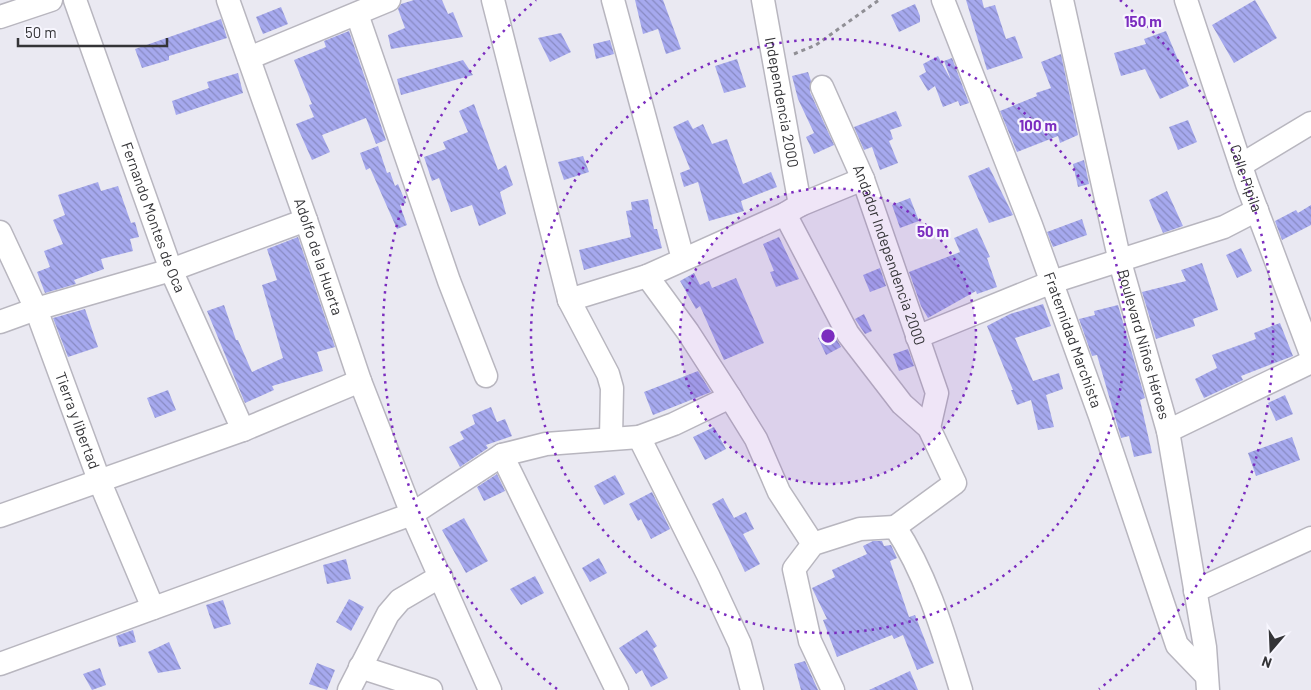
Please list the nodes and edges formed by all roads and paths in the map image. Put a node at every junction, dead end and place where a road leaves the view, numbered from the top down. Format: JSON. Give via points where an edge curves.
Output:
{"nodes":[{"id":1,"x":51,"y":0,"type":"edge"},
{"id":2,"x":75,"y":0,"type":"edge"},
{"id":3,"x":228,"y":0,"type":"edge"},
{"id":4,"x":389,"y":0,"type":"edge"},
{"id":5,"x":493,"y":0,"type":"edge"},
{"id":6,"x":613,"y":0,"type":"edge"},
{"id":7,"x":764,"y":0,"type":"edge"},
{"id":8,"x":879,"y":0,"type":"edge"},
{"id":9,"x":943,"y":0,"type":"edge"},
{"id":10,"x":1062,"y":0,"type":"edge"},
{"id":11,"x":1186,"y":0,"type":"edge"},
{"id":12,"x":357,"y":14,"type":"junction"},
{"id":13,"x":0,"y":17,"type":"edge"},
{"id":14,"x":249,"y":58,"type":"junction"},
{"id":15,"x":774,"y":61,"type":"junction"},
{"id":16,"x":822,"y":87,"type":"dead end"},
{"id":17,"x":1311,"y":123,"type":"edge"},
{"id":18,"x":1241,"y":164,"type":"junction"},
{"id":19,"x":863,"y":180,"type":"junction"},
{"id":20,"x":793,"y":209,"type":"junction"},
{"id":21,"x":1257,"y":210,"type":"junction"},
{"id":22,"x":306,"y":220,"type":"junction"},
{"id":23,"x":0,"y":232,"type":"edge"},
{"id":24,"x":683,"y":260,"type":"junction"},
{"id":25,"x":1120,"y":262,"type":"junction"},
{"id":26,"x":171,"y":270,"type":"junction"},
{"id":27,"x":647,"y":276,"type":"junction"},
{"id":28,"x":1052,"y":282,"type":"junction"},
{"id":29,"x":569,"y":300,"type":"junction"},
{"id":30,"x":36,"y":309,"type":"junction"},
{"id":31,"x":0,"y":322,"type":"edge"},
{"id":32,"x":917,"y":337,"type":"junction"},
{"id":33,"x":1310,"y":350,"type":"edge"},
{"id":34,"x":486,"y":376,"type":"dead end"},
{"id":35,"x":360,"y":381,"type":"junction"},
{"id":36,"x":730,"y":397,"type":"junction"},
{"id":37,"x":929,"y":428,"type":"junction"},
{"id":38,"x":243,"y":430,"type":"junction"},
{"id":39,"x":1168,"y":431,"type":"junction"},
{"id":40,"x":639,"y":437,"type":"junction"},
{"id":41,"x":611,"y":438,"type":"junction"},
{"id":42,"x":502,"y":455,"type":"junction"},
{"id":43,"x":99,"y":480,"type":"junction"},
{"id":44,"x":412,"y":514,"type":"junction"},
{"id":45,"x":0,"y":516,"type":"edge"},
{"id":46,"x":895,"y":527,"type":"junction"},
{"id":47,"x":1311,"y":538,"type":"edge"},
{"id":48,"x":813,"y":544,"type":"junction"},
{"id":49,"x":441,"y":576,"type":"junction"},
{"id":50,"x":1195,"y":591,"type":"junction"},
{"id":51,"x":153,"y":608,"type":"junction"},
{"id":52,"x":0,"y":664,"type":"edge"},
{"id":53,"x":360,"y":668,"type":"junction"},
{"id":54,"x":1207,"y":682,"type":"edge"},
{"id":55,"x":349,"y":690,"type":"edge"},
{"id":56,"x":432,"y":690,"type":"edge"},
{"id":57,"x":490,"y":690,"type":"edge"},
{"id":58,"x":617,"y":690,"type":"edge"},
{"id":59,"x":752,"y":690,"type":"edge"},
{"id":60,"x":833,"y":690,"type":"edge"},
{"id":61,"x":961,"y":690,"type":"edge"}],
"edges":[{"from":1,"to":13,"type":"street"},
{"from":2,"to":26,"type":"street","name":"Fernando Montes de Oca"},
{"from":3,"to":14,"type":"street","name":"Adolfo de la Huerta"},
{"from":4,"to":12,"type":"street"},
{"from":5,"to":29,"type":"street"},
{"from":6,"to":24,"type":"street"},
{"from":7,"to":15,"type":"street","name":"Independencia 2000"},
{"from":8,"to":15,"type":"path","via":[[816,45]]},
{"from":9,"to":28,"type":"street","name":"Fraternidad Marchista"},
{"from":10,"to":25,"type":"street","name":"Boulevard Niños Héroes"},
{"from":11,"to":18,"type":"street","name":"Calle Pípila"},
{"from":12,"to":14,"type":"street"},
{"from":12,"to":34,"type":"street","via":[[449,282]]},
{"from":14,"to":22,"type":"street","name":"Adolfo de la Huerta"},
{"from":15,"to":20,"type":"street","name":"Independencia 2000"},
{"from":16,"to":19,"type":"street","name":"Andador Independencia 2000"},
{"from":17,"to":18,"type":"street"},
{"from":18,"to":21,"type":"street","name":"Calle Pípila"},
{"from":19,"to":20,"type":"street"},
{"from":19,"to":32,"type":"street","name":"Andador Independencia 2000"},
{"from":20,"to":24,"type":"street"},
{"from":20,"to":37,"type":"street","name":"Independencia 2000","via":[[848,334],[902,404]]},
{"from":21,"to":25,"type":"street","via":[[1224,227]]},
{"from":21,"to":33,"type":"street","name":"Calle Pípila"},
{"from":22,"to":26,"type":"street"},
{"from":22,"to":35,"type":"street","name":"Adolfo de la Huerta"},
{"from":23,"to":30,"type":"street","name":"Tierra y libertad"},
{"from":24,"to":27,"type":"street"},
{"from":25,"to":28,"type":"street"},
{"from":25,"to":39,"type":"street","name":"Boulevard Niños Héroes"},
{"from":26,"to":30,"type":"street"},
{"from":26,"to":38,"type":"street","name":"Fernando Montes de Oca"},
{"from":27,"to":29,"type":"street"},
{"from":27,"to":36,"type":"street"},
{"from":28,"to":32,"type":"street"},
{"from":28,"to":54,"type":"street","name":"Fraternidad Marchista","via":[[1177,645]]},
{"from":29,"to":41,"type":"street","via":[[608,374],[612,388]]},
{"from":30,"to":31,"type":"street"},
{"from":30,"to":43,"type":"street","name":"Tierra y libertad"},
{"from":32,"to":37,"type":"street","name":"Andador Independencia 2000","via":[[937,393]]},
{"from":33,"to":39,"type":"street"},
{"from":35,"to":38,"type":"street"},
{"from":35,"to":44,"type":"street","name":"Adolfo de la Huerta"},
{"from":36,"to":40,"type":"street"},
{"from":36,"to":48,"type":"street","via":[[756,438],[779,492]]},
{"from":37,"to":46,"type":"street","name":"Independencia 2000","via":[[955,483]]},
{"from":38,"to":43,"type":"street"},
{"from":39,"to":50,"type":"street","name":"Boulevard Niños Héroes"},
{"from":40,"to":41,"type":"street"},
{"from":40,"to":59,"type":"street","via":[[740,644]]},
{"from":41,"to":42,"type":"street","via":[[546,444]]},
{"from":42,"to":44,"type":"street"},
{"from":42,"to":58,"type":"street"},
{"from":43,"to":45,"type":"street"},
{"from":43,"to":51,"type":"street","name":"Tierra y libertad"},
{"from":44,"to":49,"type":"street","name":"Adolfo de la Huerta"},
{"from":44,"to":51,"type":"street"},
{"from":46,"to":48,"type":"street","via":[[860,528]]},
{"from":46,"to":61,"type":"street","via":[[911,550]]},
{"from":47,"to":50,"type":"street"},
{"from":48,"to":60,"type":"street","via":[[794,569],[810,641]]},
{"from":49,"to":53,"type":"street","via":[[400,600],[388,614]]},
{"from":49,"to":57,"type":"street","name":"Adolfo de la Huerta"},
{"from":50,"to":54,"type":"street","name":"Boulevard Niños Héroes"},
{"from":51,"to":52,"type":"street"},
{"from":53,"to":55,"type":"street"},
{"from":53,"to":56,"type":"street"}]}
